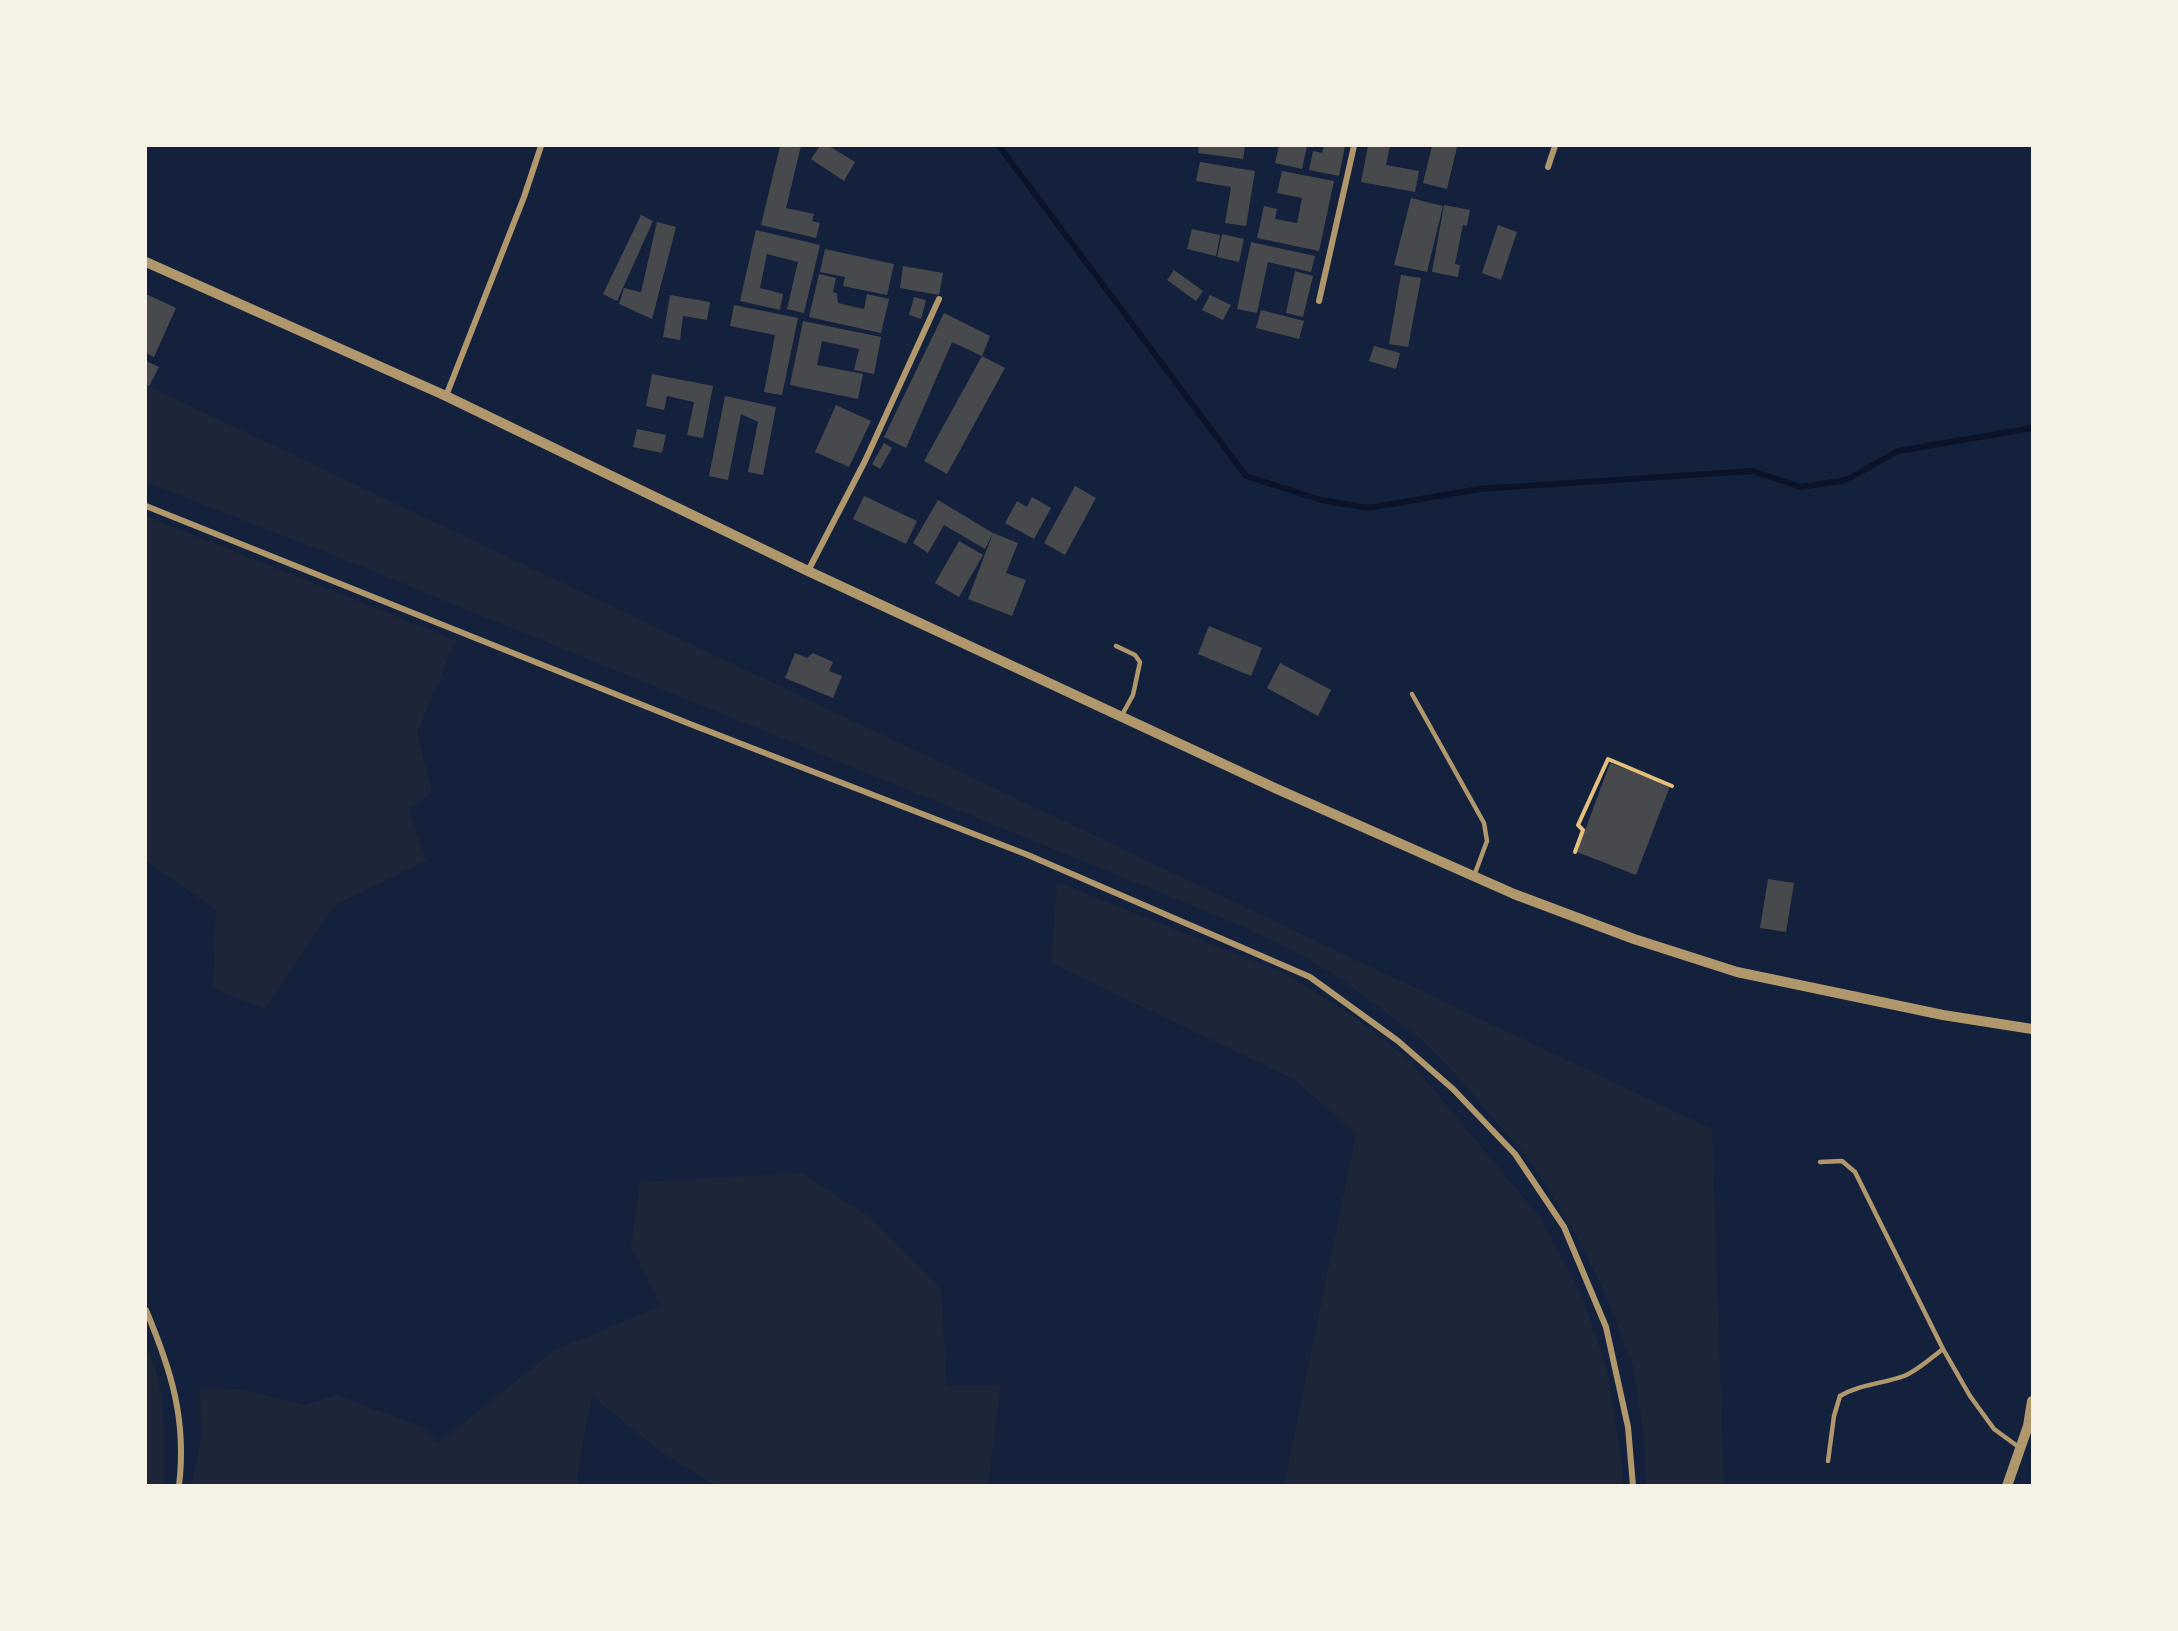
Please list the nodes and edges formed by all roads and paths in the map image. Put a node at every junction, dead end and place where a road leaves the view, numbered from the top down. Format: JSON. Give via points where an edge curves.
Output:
{"nodes":[{"id":1,"x":541,"y":146,"type":"edge"},
{"id":2,"x":1354,"y":146,"type":"edge"},
{"id":3,"x":1555,"y":146,"type":"edge"},
{"id":4,"x":1548,"y":167,"type":"dead end"},
{"id":5,"x":146,"y":262,"type":"edge"},
{"id":6,"x":939,"y":299,"type":"dead end"},
{"id":7,"x":1319,"y":301,"type":"dead end"},
{"id":8,"x":446,"y":396,"type":"junction"},
{"id":9,"x":146,"y":506,"type":"edge"},
{"id":10,"x":808,"y":571,"type":"junction"},
{"id":11,"x":1116,"y":645,"type":"dead end"},
{"id":12,"x":1412,"y":694,"type":"dead end"},
{"id":13,"x":1121,"y":717,"type":"junction"},
{"id":14,"x":1672,"y":786,"type":"dead end"},
{"id":15,"x":1575,"y":852,"type":"dead end"},
{"id":16,"x":1474,"y":876,"type":"junction"},
{"id":17,"x":2032,"y":1029,"type":"edge"},
{"id":18,"x":1820,"y":1162,"type":"dead end"},
{"id":19,"x":146,"y":1310,"type":"edge"},
{"id":20,"x":147,"y":1319,"type":"edge"},
{"id":21,"x":1943,"y":1349,"type":"junction"},
{"id":22,"x":2032,"y":1401,"type":"edge"},
{"id":23,"x":2028,"y":1426,"type":"junction"},
{"id":24,"x":2032,"y":1437,"type":"edge"},
{"id":25,"x":2021,"y":1449,"type":"junction"},
{"id":26,"x":1828,"y":1461,"type":"dead end"},
{"id":27,"x":179,"y":1485,"type":"edge"},
{"id":28,"x":1633,"y":1485,"type":"edge"},
{"id":29,"x":2007,"y":1485,"type":"edge"}],
"edges":[{"from":1,"to":8,"type":"street"},
{"from":2,"to":7,"type":"street"},
{"from":3,"to":4,"type":"street"},
{"from":5,"to":8,"type":"street"},
{"from":6,"to":10,"type":"street","via":[[865,461]]},
{"from":8,"to":10,"type":"street"},
{"from":9,"to":28,"type":"street","via":[[1028,855],[1310,977],[1398,1041],[1453,1089],[1515,1154],[1564,1227],[1606,1327],[1629,1427]]},
{"from":10,"to":13,"type":"street"},
{"from":11,"to":13,"type":"lane","via":[[1136,655],[1140,662],[1133,694]]},
{"from":12,"to":16,"type":"lane","via":[[1484,823],[1487,841]]},
{"from":13,"to":16,"type":"street"},
{"from":14,"to":15,"type":"path","via":[[1608,759],[1578,825],[1583,830]]},
{"from":16,"to":17,"type":"street","via":[[1634,939],[1737,972],[1943,1015]]},
{"from":18,"to":21,"type":"lane","via":[[1842,1161],[1855,1172]]},
{"from":19,"to":20,"type":"street"},
{"from":20,"to":27,"type":"street","via":[[176,1393],[182,1468]]},
{"from":21,"to":25,"type":"lane","via":[[1994,1429]]},
{"from":21,"to":26,"type":"lane","via":[[1907,1376],[1854,1387],[1840,1396]]},
{"from":22,"to":23,"type":"street"},
{"from":23,"to":24,"type":"street"},
{"from":23,"to":25,"type":"street"},
{"from":25,"to":29,"type":"street"}]}
